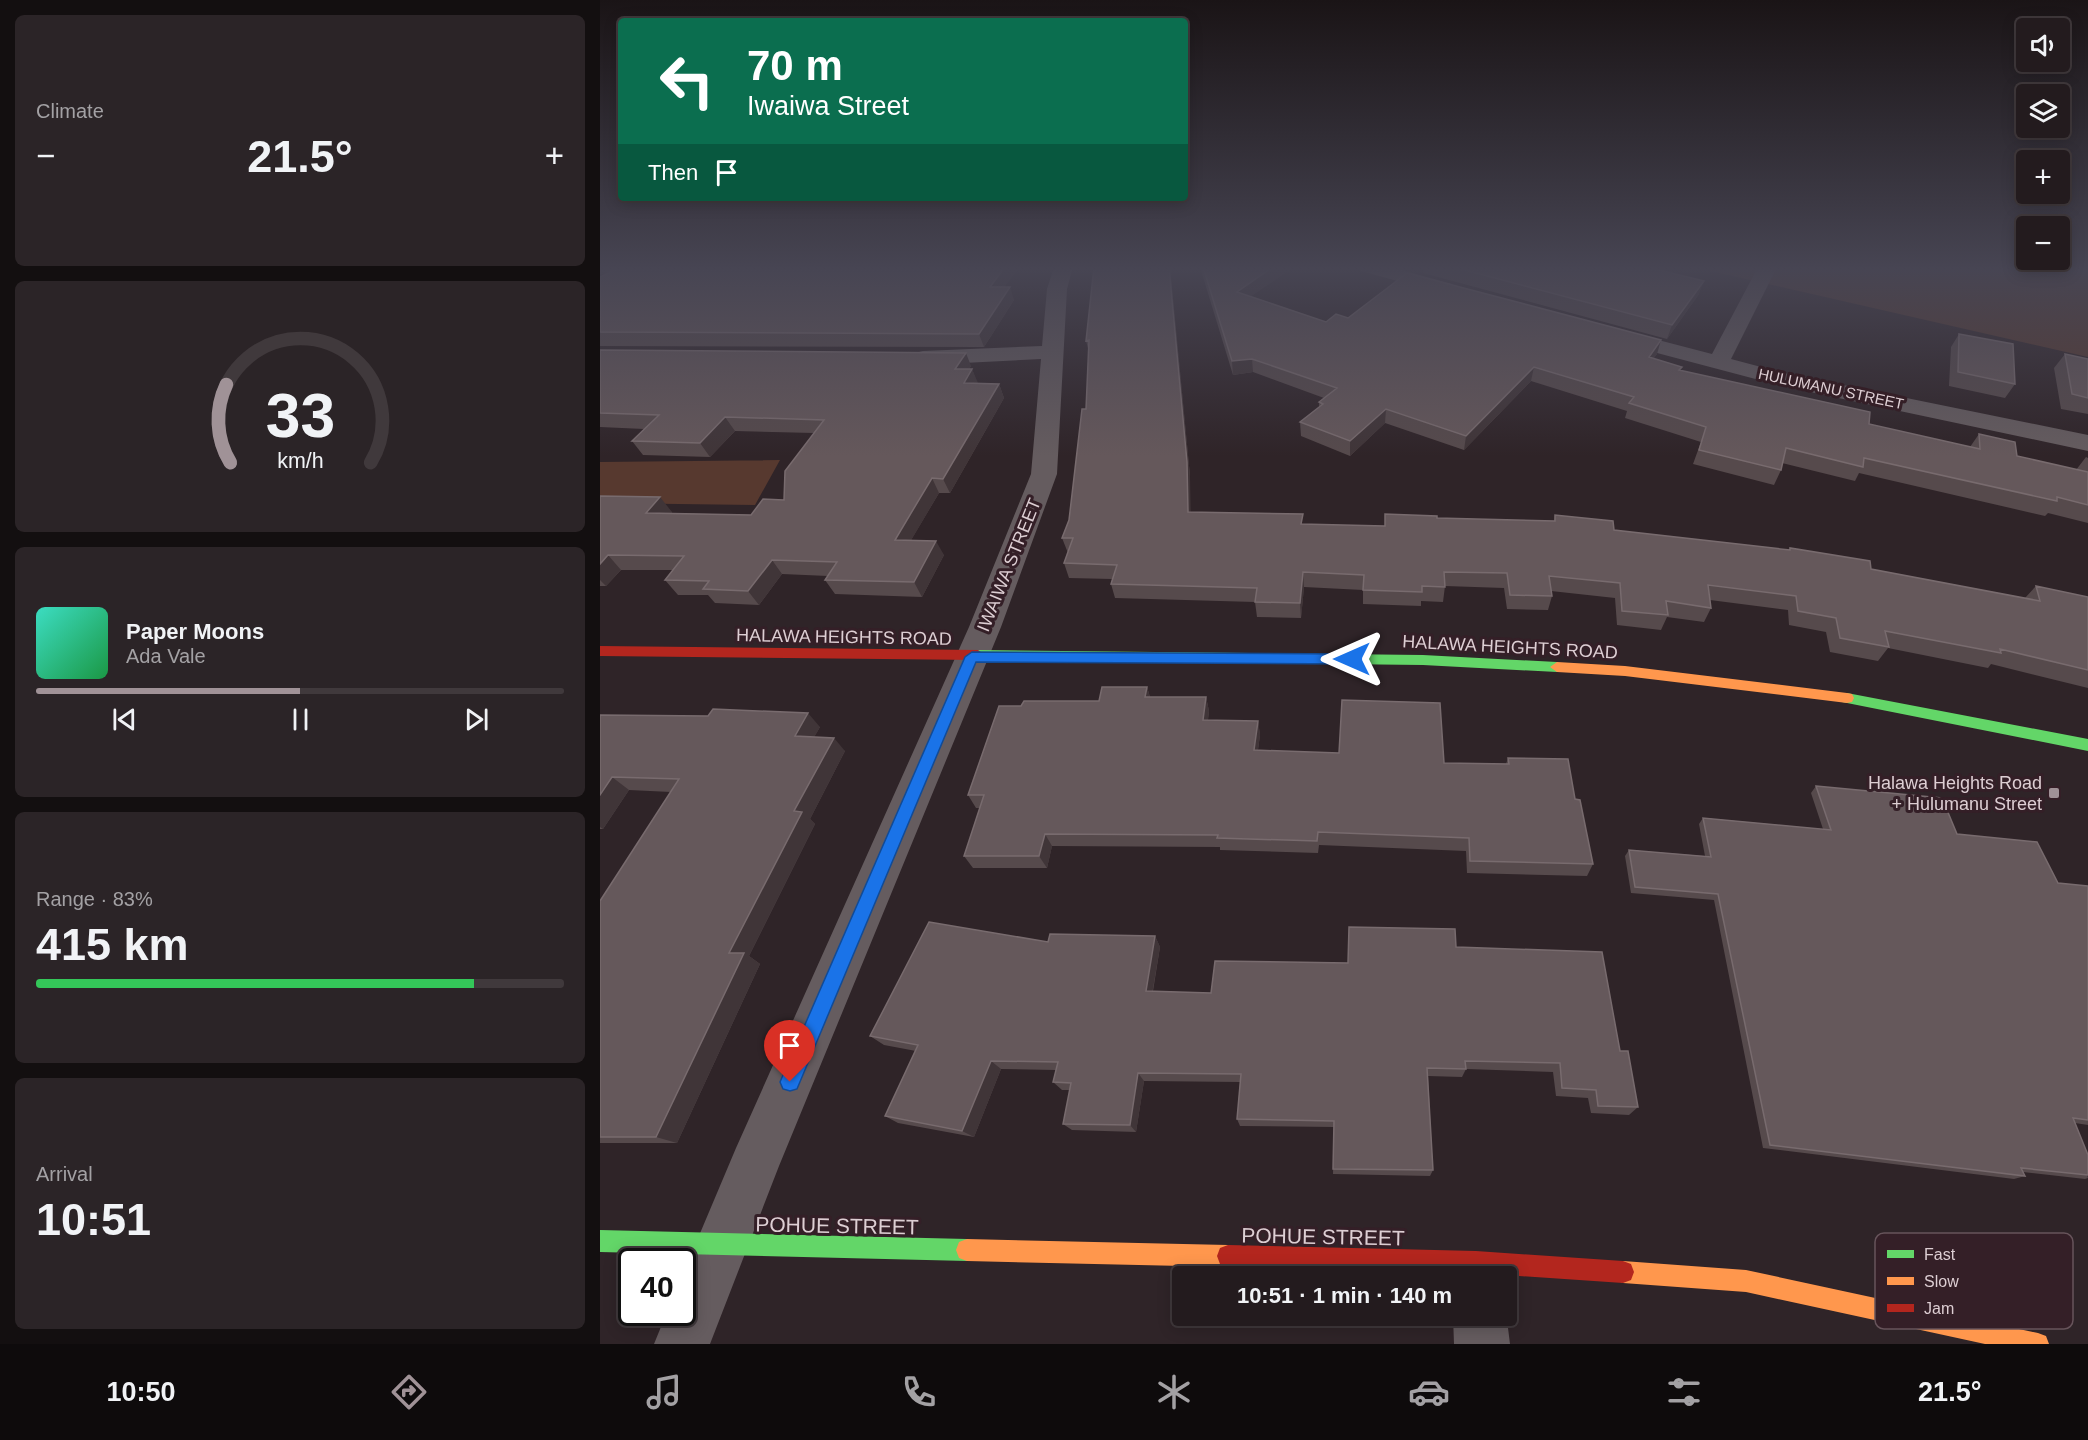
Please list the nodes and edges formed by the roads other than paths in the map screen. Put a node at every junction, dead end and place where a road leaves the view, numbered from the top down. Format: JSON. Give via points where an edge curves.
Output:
{"nodes":[{"id":1,"x":1054,"y":330,"type":"edge"},
{"id":2,"x":1598,"y":330,"type":"edge"},
{"id":3,"x":1735,"y":330,"type":"edge"},
{"id":4,"x":1053,"y":352,"type":"junction"},
{"id":5,"x":901,"y":358,"type":"edge"},
{"id":6,"x":1718,"y":363,"type":"junction"},
{"id":7,"x":2088,"y":443,"type":"edge"},
{"id":8,"x":600,"y":651,"type":"edge"},
{"id":9,"x":972,"y":657,"type":"junction"},
{"id":10,"x":2088,"y":745,"type":"edge"},
{"id":11,"x":600,"y":1241,"type":"edge"},
{"id":12,"x":723,"y":1244,"type":"junction"},
{"id":13,"x":1386,"y":1266,"type":"edge"},
{"id":14,"x":1517,"y":1271,"type":"edge"},
{"id":15,"x":1875,"y":1309,"type":"edge"},
{"id":16,"x":1481,"y":1326,"type":"edge"},
{"id":17,"x":1968,"y":1329,"type":"edge"},
{"id":18,"x":682,"y":1344,"type":"edge"},
{"id":19,"x":1482,"y":1344,"type":"edge"},
{"id":20,"x":2038,"y":1344,"type":"edge"}],
"edges":[{"from":1,"to":4,"type":"street","name":"IWAIWA STREET"},
{"from":2,"to":6,"type":"street","name":"HULUMANU STREET"},
{"from":3,"to":6,"type":"street"},
{"from":4,"to":5,"type":"street"},
{"from":4,"to":9,"type":"street","name":"IWAIWA STREET","via":[[1044,474]]},
{"from":6,"to":7,"type":"street","name":"HULUMANU STREET"},
{"from":8,"to":9,"type":"street","name":"HALAWA HEIGHTS ROAD"},
{"from":9,"to":10,"type":"street","name":"HALAWA HEIGHTS ROAD","via":[[1423,660],[1625,671],[1849,698]]},
{"from":9,"to":12,"type":"street","name":"IWAIWA STREET"},
{"from":11,"to":12,"type":"street","name":"POHUE STREET"},
{"from":12,"to":13,"type":"street","name":"POHUE STREET"},
{"from":12,"to":18,"type":"street","name":"IWAIWA STREET"},
{"from":14,"to":15,"type":"street","name":"POHUE STREET","via":[[1746,1281]]},
{"from":16,"to":19,"type":"street"},
{"from":17,"to":20,"type":"street","name":"POHUE STREET"}]}
